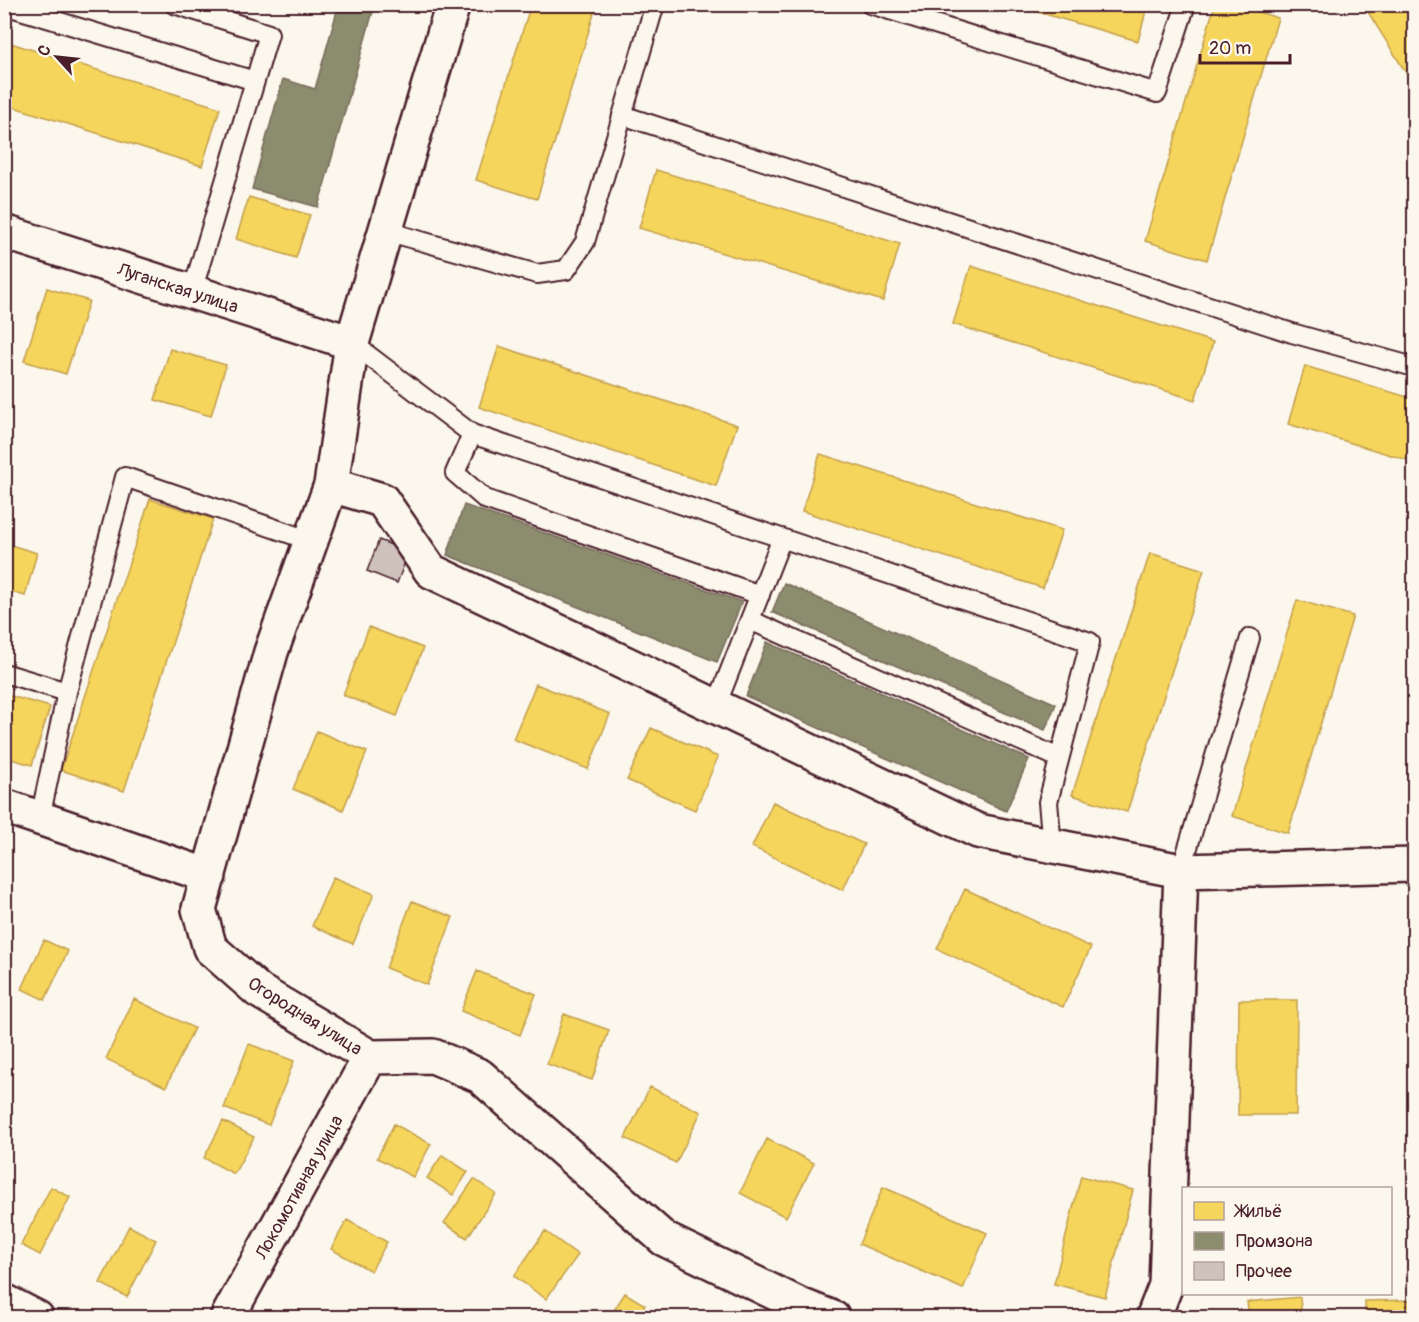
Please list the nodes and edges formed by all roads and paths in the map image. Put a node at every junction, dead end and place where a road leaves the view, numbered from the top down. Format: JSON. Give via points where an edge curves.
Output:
{"nodes":[{"id":1,"x":4,"y":4,"type":"edge"},
{"id":2,"x":174,"y":4,"type":"edge"},
{"id":3,"x":453,"y":4,"type":"edge"},
{"id":4,"x":655,"y":4,"type":"edge"},
{"id":5,"x":870,"y":4,"type":"edge"},
{"id":6,"x":1186,"y":4,"type":"edge"},
{"id":7,"x":255,"y":81,"type":"junction"},
{"id":8,"x":622,"y":115,"type":"junction"},
{"id":9,"x":386,"y":231,"type":"junction"},
{"id":10,"x":4,"y":232,"type":"edge"},
{"id":11,"x":192,"y":292,"type":"junction"},
{"id":12,"x":352,"y":343,"type":"junction"},
{"id":13,"x":1414,"y":368,"type":"edge"},
{"id":14,"x":472,"y":434,"type":"junction"},
{"id":15,"x":331,"y":485,"type":"junction"},
{"id":16,"x":782,"y":538,"type":"junction"},
{"id":17,"x":311,"y":541,"type":"junction"},
{"id":18,"x":759,"y":595,"type":"junction"},
{"id":19,"x":750,"y":620,"type":"junction"},
{"id":20,"x":1250,"y":638,"type":"dead end"},
{"id":21,"x":4,"y":673,"type":"edge"},
{"id":22,"x":67,"y":693,"type":"junction"},
{"id":23,"x":716,"y":706,"type":"junction"},
{"id":24,"x":1059,"y":758,"type":"junction"},
{"id":25,"x":4,"y":806,"type":"edge"},
{"id":26,"x":40,"y":818,"type":"junction"},
{"id":27,"x":1052,"y":846,"type":"junction"},
{"id":28,"x":1414,"y":865,"type":"edge"},
{"id":29,"x":1180,"y":871,"type":"junction"},
{"id":30,"x":209,"y":876,"type":"junction"},
{"id":31,"x":370,"y":1057,"type":"junction"},
{"id":32,"x":4,"y":1301,"type":"edge"},
{"id":33,"x":37,"y":1317,"type":"edge"},
{"id":34,"x":227,"y":1317,"type":"edge"},
{"id":35,"x":833,"y":1317,"type":"edge"},
{"id":36,"x":1154,"y":1317,"type":"edge"}],
"edges":[{"from":1,"to":7,"type":"lane"},
{"from":2,"to":7,"type":"lane","via":[[269,34]]},
{"from":3,"to":9,"type":"street","name":"Огородная улица"},
{"from":4,"to":8,"type":"lane"},
{"from":5,"to":6,"type":"lane","via":[[1157,93]]},
{"from":7,"to":11,"type":"lane"},
{"from":8,"to":9,"type":"lane","via":[[585,242],[566,270],[537,274]]},
{"from":8,"to":13,"type":"lane","via":[[1292,333]]},
{"from":9,"to":12,"type":"street","name":"Огородная улица"},
{"from":10,"to":11,"type":"street","name":"Луганская улица"},
{"from":11,"to":12,"type":"street","name":"Луганская улица"},
{"from":12,"to":14,"type":"lane"},
{"from":12,"to":15,"type":"street","name":"Огородная улица"},
{"from":14,"to":16,"type":"lane"},
{"from":14,"to":18,"type":"lane","via":[[455,473],[485,499]]},
{"from":15,"to":17,"type":"street","name":"Огородная улица"},
{"from":15,"to":23,"type":"street","via":[[382,500],[431,571]]},
{"from":16,"to":18,"type":"lane"},
{"from":16,"to":24,"type":"lane","via":[[1089,642]]},
{"from":17,"to":22,"type":"lane","via":[[125,477]]},
{"from":17,"to":30,"type":"street","name":"Огородная улица","via":[[271,652]]},
{"from":18,"to":19,"type":"lane"},
{"from":19,"to":23,"type":"lane"},
{"from":19,"to":24,"type":"lane"},
{"from":20,"to":29,"type":"lane"},
{"from":21,"to":22,"type":"lane"},
{"from":22,"to":26,"type":"lane"},
{"from":23,"to":27,"type":"street","via":[[978,831]]},
{"from":24,"to":27,"type":"lane","via":[[1048,802]]},
{"from":25,"to":26,"type":"street"},
{"from":26,"to":30,"type":"street"},
{"from":27,"to":29,"type":"street"},
{"from":28,"to":29,"type":"street"},
{"from":29,"to":36,"type":"street","via":[[1166,1285]]},
{"from":30,"to":31,"type":"street","name":"Огородная улица","via":[[199,909],[210,948],[259,991]]},
{"from":31,"to":34,"type":"street","name":"Локомотивная улица"},
{"from":31,"to":35,"type":"street","name":"Огородная улица","via":[[433,1056],[480,1076],[664,1239]]},
{"from":32,"to":33,"type":"street"}]}
